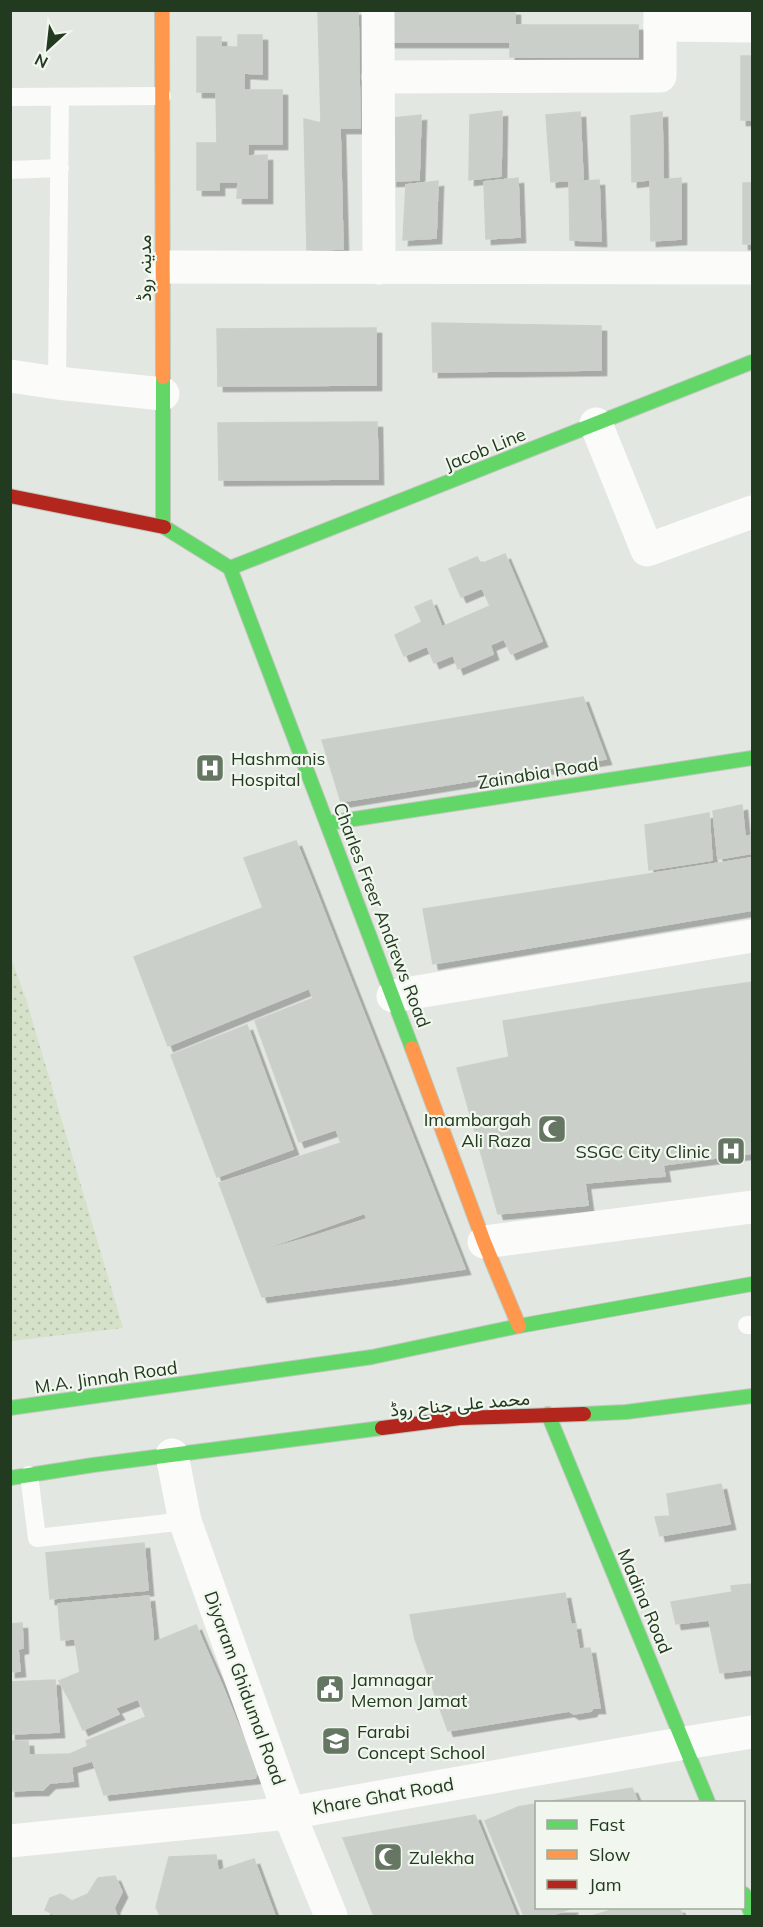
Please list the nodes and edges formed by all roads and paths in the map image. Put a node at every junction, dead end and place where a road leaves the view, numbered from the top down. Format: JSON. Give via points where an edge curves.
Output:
{"nodes":[{"id":1,"x":162,"y":10,"type":"edge"},
{"id":2,"x":378,"y":10,"type":"edge"},
{"id":3,"x":660,"y":18,"type":"edge"},
{"id":4,"x":753,"y":26,"type":"edge"},
{"id":5,"x":378,"y":76,"type":"junction"},
{"id":6,"x":162,"y":96,"type":"junction"},
{"id":7,"x":10,"y":97,"type":"edge"},
{"id":8,"x":60,"y":97,"type":"junction"},
{"id":9,"x":60,"y":168,"type":"junction"},
{"id":10,"x":10,"y":170,"type":"edge"},
{"id":11,"x":162,"y":267,"type":"junction"},
{"id":12,"x":379,"y":268,"type":"junction"},
{"id":13,"x":753,"y":268,"type":"edge"},
{"id":14,"x":753,"y":362,"type":"edge"},
{"id":15,"x":10,"y":376,"type":"edge"},
{"id":16,"x":57,"y":383,"type":"junction"},
{"id":17,"x":163,"y":394,"type":"junction"},
{"id":18,"x":596,"y":424,"type":"junction"},
{"id":19,"x":10,"y":496,"type":"edge"},
{"id":20,"x":753,"y":512,"type":"edge"},
{"id":21,"x":163,"y":526,"type":"junction"},
{"id":22,"x":230,"y":568,"type":"junction"},
{"id":23,"x":753,"y":758,"type":"edge"},
{"id":24,"x":328,"y":823,"type":"junction"},
{"id":25,"x":753,"y":936,"type":"edge"},
{"id":26,"x":393,"y":996,"type":"junction"},
{"id":27,"x":753,"y":1207,"type":"edge"},
{"id":28,"x":484,"y":1242,"type":"junction"},
{"id":29,"x":753,"y":1284,"type":"edge"},
{"id":30,"x":519,"y":1326,"type":"junction"},
{"id":31,"x":753,"y":1396,"type":"edge"},
{"id":32,"x":10,"y":1408,"type":"edge"},
{"id":33,"x":548,"y":1414,"type":"junction"},
{"id":34,"x":172,"y":1455,"type":"junction"},
{"id":35,"x":29,"y":1475,"type":"junction"},
{"id":36,"x":10,"y":1478,"type":"edge"},
{"id":37,"x":185,"y":1521,"type":"junction"},
{"id":38,"x":753,"y":1732,"type":"edge"},
{"id":39,"x":685,"y":1743,"type":"junction"},
{"id":40,"x":707,"y":1801,"type":"edge"},
{"id":41,"x":289,"y":1812,"type":"junction"},
{"id":42,"x":10,"y":1841,"type":"edge"},
{"id":43,"x":745,"y":1897,"type":"edge"},
{"id":44,"x":331,"y":1917,"type":"edge"},
{"id":45,"x":752,"y":1917,"type":"edge"}],
"edges":[{"from":1,"to":6,"type":"main road","name":"مدینہ روڈ"},
{"from":2,"to":5,"type":"street"},
{"from":3,"to":4,"type":"street"},
{"from":3,"to":5,"type":"street","via":[[660,76]]},
{"from":5,"to":12,"type":"street"},
{"from":6,"to":8,"type":"lane"},
{"from":6,"to":11,"type":"main road","name":"مدینہ روڈ"},
{"from":7,"to":8,"type":"lane"},
{"from":8,"to":9,"type":"lane"},
{"from":9,"to":10,"type":"lane"},
{"from":9,"to":16,"type":"lane"},
{"from":11,"to":12,"type":"street"},
{"from":11,"to":17,"type":"main road","name":"مدینہ روڈ"},
{"from":12,"to":13,"type":"street"},
{"from":14,"to":18,"type":"main road","name":"Jacob Line"},
{"from":15,"to":16,"type":"street"},
{"from":16,"to":17,"type":"street"},
{"from":17,"to":21,"type":"main road","name":"مدینہ روڈ"},
{"from":18,"to":20,"type":"street","via":[[647,550]]},
{"from":18,"to":22,"type":"main road","name":"Jacob Line"},
{"from":19,"to":21,"type":"main road"},
{"from":21,"to":22,"type":"main road"},
{"from":22,"to":24,"type":"main road","name":"Charles Freer Andrews Road"},
{"from":23,"to":24,"type":"main road","name":"Zainabia Road"},
{"from":24,"to":26,"type":"main road","name":"Charles Freer Andrews Road"},
{"from":25,"to":26,"type":"street"},
{"from":26,"to":28,"type":"main road","name":"Charles Freer Andrews Road"},
{"from":27,"to":28,"type":"street"},
{"from":28,"to":30,"type":"main road","name":"Charles Freer Andrews Road"},
{"from":29,"to":30,"type":"main road"},
{"from":30,"to":32,"type":"main road","name":"M.A. Jinnah Road","via":[[372,1357]]},
{"from":31,"to":33,"type":"main road","name":"محمد علی جناح روڈ","via":[[626,1412]]},
{"from":33,"to":34,"type":"main road","name":"محمد علی جناح روڈ","via":[[460,1418]]},
{"from":33,"to":39,"type":"main road","name":"Madina Road"},
{"from":34,"to":35,"type":"main road"},
{"from":34,"to":37,"type":"street","name":"Diyaram Ghidumal Road"},
{"from":35,"to":36,"type":"main road"},
{"from":35,"to":37,"type":"lane","via":[[38,1538]]},
{"from":37,"to":41,"type":"street","name":"Diyaram Ghidumal Road"},
{"from":38,"to":39,"type":"street","name":"Khare Ghat Road"},
{"from":39,"to":40,"type":"main road","name":"Madina Road"},
{"from":39,"to":41,"type":"street","name":"Khare Ghat Road"},
{"from":41,"to":42,"type":"street","name":"Khare Ghat Road"},
{"from":41,"to":44,"type":"street","name":"Diyaram Ghidumal Road"},
{"from":43,"to":45,"type":"main road"}]}
